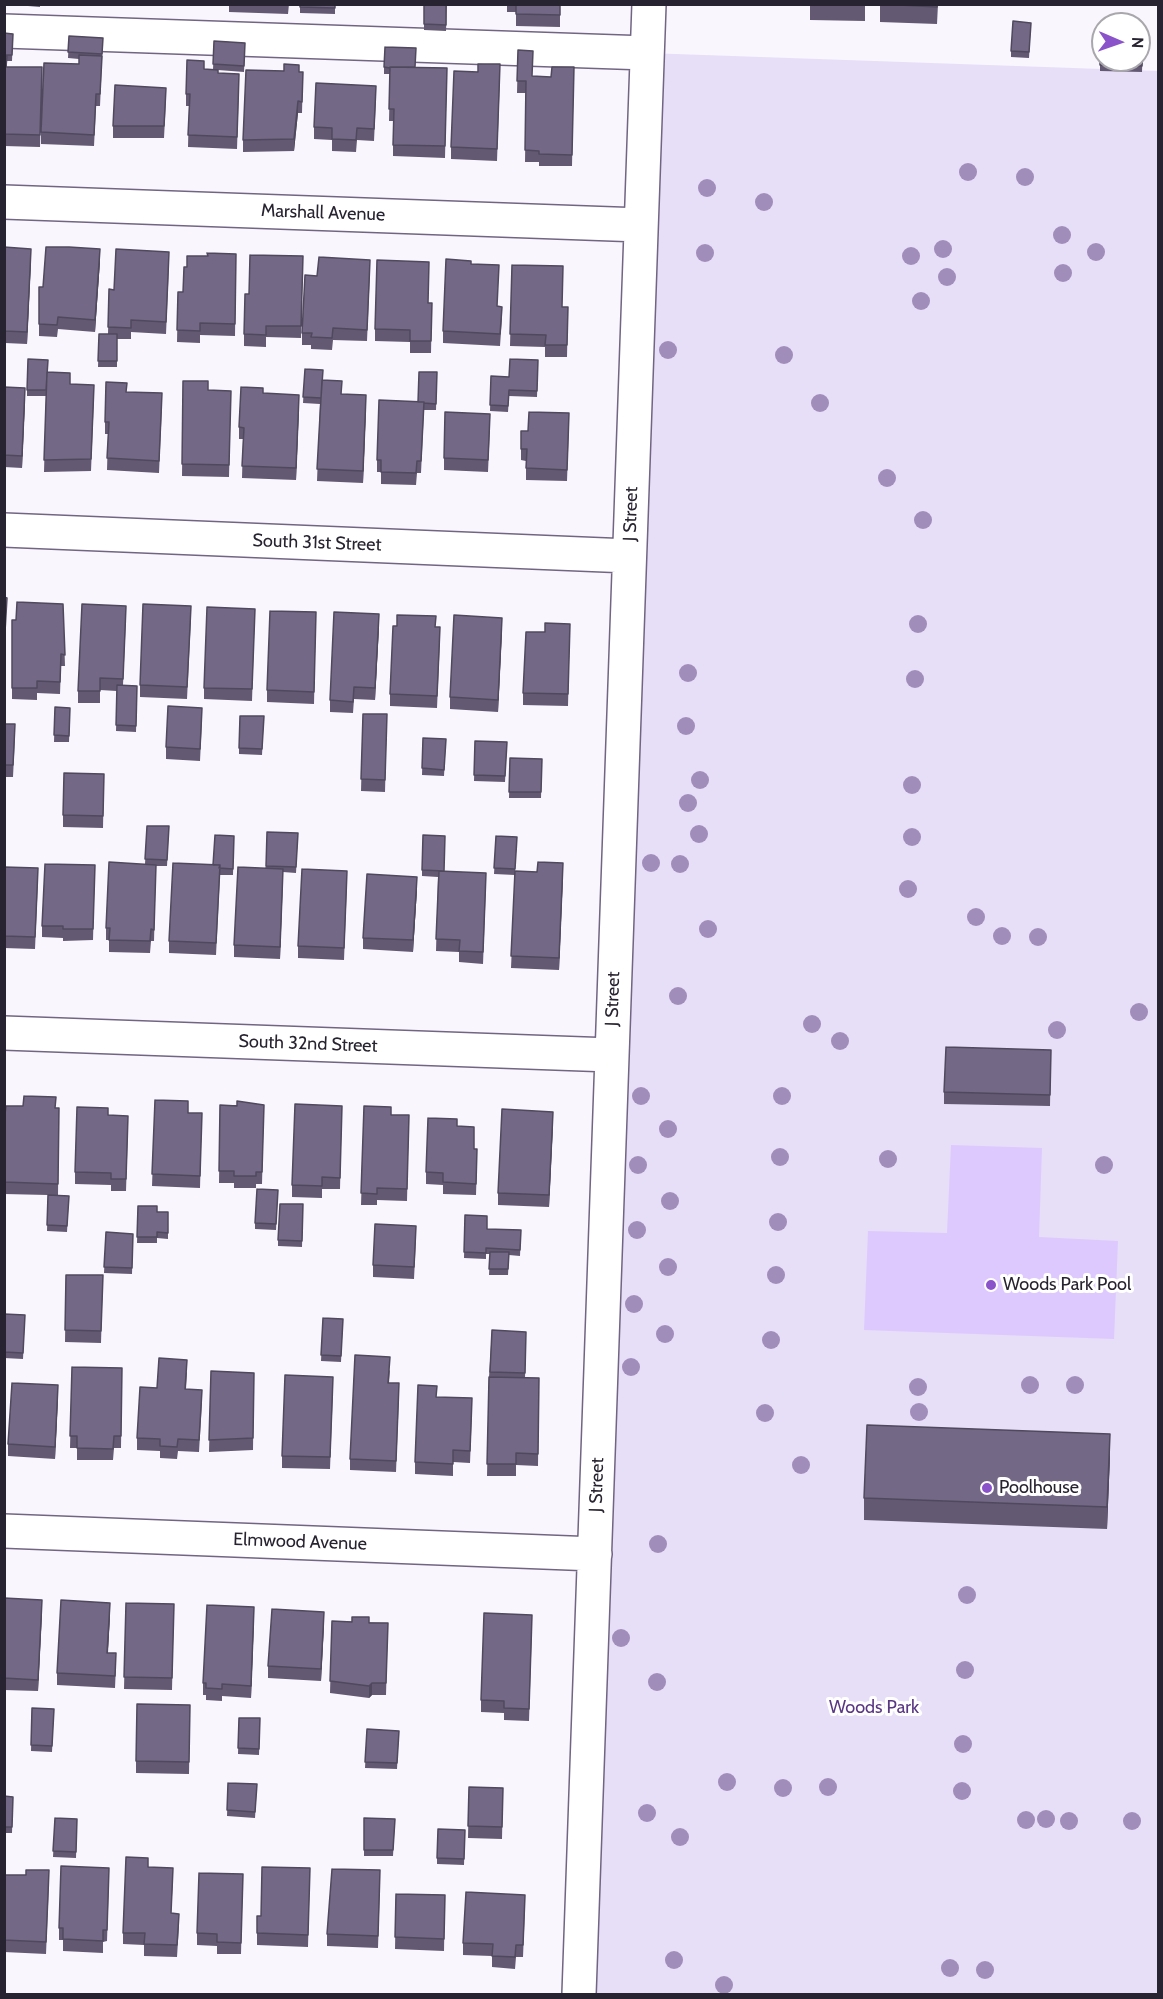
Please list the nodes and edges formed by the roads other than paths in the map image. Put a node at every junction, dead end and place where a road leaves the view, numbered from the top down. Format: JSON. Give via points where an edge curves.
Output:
{"nodes":[{"id":1,"x":649,"y":4,"type":"edge"},
{"id":2,"x":4,"y":30,"type":"edge"},
{"id":3,"x":647,"y":53,"type":"junction"},
{"id":4,"x":4,"y":201,"type":"edge"},
{"id":5,"x":642,"y":225,"type":"junction"},
{"id":6,"x":4,"y":530,"type":"edge"},
{"id":7,"x":629,"y":556,"type":"junction"},
{"id":8,"x":4,"y":1033,"type":"edge"},
{"id":9,"x":611,"y":1055,"type":"junction"},
{"id":10,"x":4,"y":1531,"type":"edge"},
{"id":11,"x":595,"y":1554,"type":"junction"},
{"id":12,"x":579,"y":1995,"type":"edge"}],
"edges":[{"from":1,"to":3,"type":"street","name":"J Street"},
{"from":2,"to":3,"type":"street"},
{"from":3,"to":5,"type":"street","name":"J Street"},
{"from":4,"to":5,"type":"street","name":"Marshall Avenue"},
{"from":5,"to":7,"type":"street","name":"J Street"},
{"from":6,"to":7,"type":"street","name":"South 31st Street"},
{"from":7,"to":9,"type":"street","name":"J Street"},
{"from":8,"to":9,"type":"street","name":"South 32nd Street"},
{"from":9,"to":11,"type":"street","name":"J Street"},
{"from":10,"to":11,"type":"street","name":"Elmwood Avenue"},
{"from":11,"to":12,"type":"street","name":"J Street"}]}
